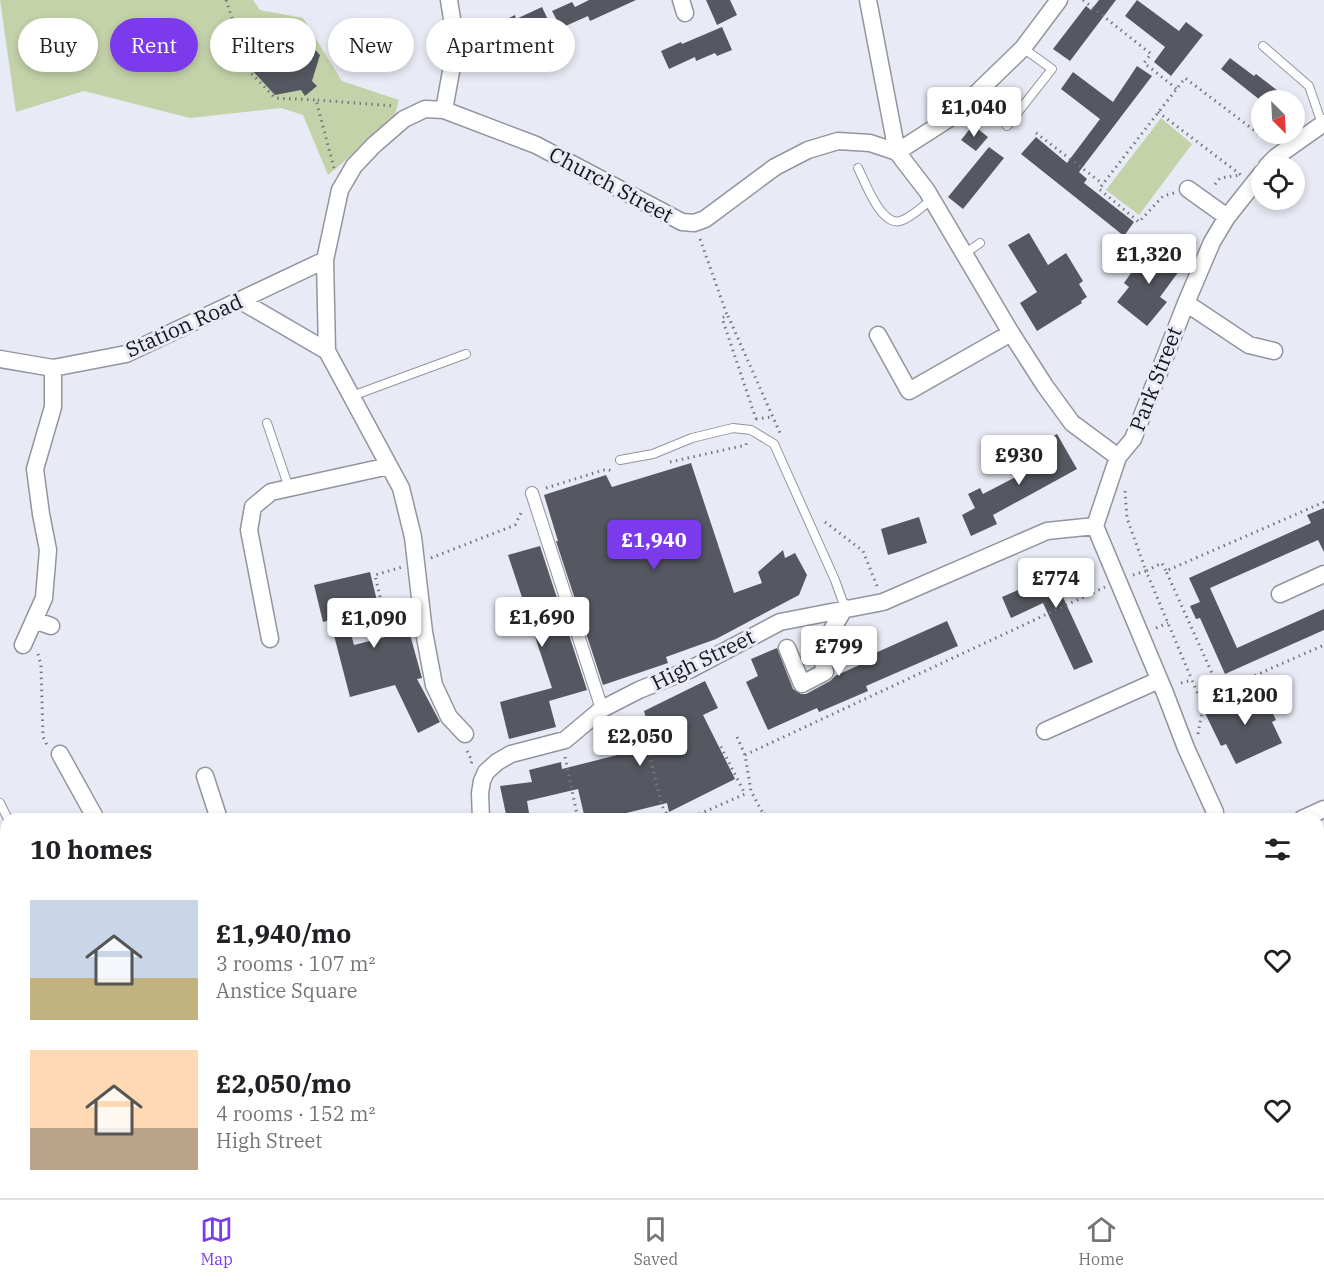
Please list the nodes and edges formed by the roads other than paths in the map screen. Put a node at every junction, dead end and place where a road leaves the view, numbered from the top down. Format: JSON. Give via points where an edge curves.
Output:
{"nodes":[{"id":1,"x":868,"y":0,"type":"edge"},
{"id":2,"x":1059,"y":0,"type":"edge"},
{"id":3,"x":451,"y":1,"type":"edge"},
{"id":4,"x":1263,"y":46,"type":"dead end"},
{"id":5,"x":1023,"y":48,"type":"junction"},
{"id":6,"x":444,"y":110,"type":"junction"},
{"id":7,"x":1323,"y":123,"type":"edge"},
{"id":8,"x":1007,"y":126,"type":"dead end"},
{"id":9,"x":897,"y":152,"type":"junction"},
{"id":10,"x":1277,"y":156,"type":"edge"},
{"id":11,"x":858,"y":168,"type":"dead end"},
{"id":12,"x":1251,"y":187,"type":"edge"},
{"id":13,"x":1188,"y":189,"type":"road end"},
{"id":14,"x":932,"y":200,"type":"junction"},
{"id":15,"x":1227,"y":218,"type":"junction"},
{"id":16,"x":980,"y":243,"type":"dead end"},
{"id":17,"x":964,"y":254,"type":"junction"},
{"id":18,"x":325,"y":260,"type":"junction"},
{"id":19,"x":241,"y":301,"type":"junction"},
{"id":20,"x":1186,"y":303,"type":"junction"},
{"id":21,"x":1011,"y":333,"type":"junction"},
{"id":22,"x":878,"y":335,"type":"dead end"},
{"id":23,"x":327,"y":351,"type":"junction"},
{"id":24,"x":1274,"y":351,"type":"dead end"},
{"id":25,"x":466,"y":354,"type":"dead end"},
{"id":26,"x":0,"y":359,"type":"edge"},
{"id":27,"x":53,"y":368,"type":"junction"},
{"id":28,"x":352,"y":396,"type":"junction"},
{"id":29,"x":267,"y":423,"type":"dead end"},
{"id":30,"x":1118,"y":457,"type":"junction"},
{"id":31,"x":620,"y":460,"type":"dead end"},
{"id":32,"x":389,"y":466,"type":"junction"},
{"id":33,"x":289,"y":488,"type":"junction"},
{"id":34,"x":532,"y":493,"type":"road end"},
{"id":35,"x":1095,"y":526,"type":"junction"},
{"id":36,"x":1324,"y":574,"type":"edge"},
{"id":37,"x":1280,"y":594,"type":"dead end"},
{"id":38,"x":845,"y":608,"type":"junction"},
{"id":39,"x":33,"y":624,"type":"junction"},
{"id":40,"x":51,"y":626,"type":"dead end"},
{"id":41,"x":270,"y":639,"type":"dead end"},
{"id":42,"x":23,"y":645,"type":"dead end"},
{"id":43,"x":787,"y":648,"type":"dead end"},
{"id":44,"x":1159,"y":680,"type":"junction"},
{"id":45,"x":602,"y":709,"type":"junction"},
{"id":46,"x":1046,"y":731,"type":"dead end"},
{"id":47,"x":465,"y":734,"type":"dead end"},
{"id":48,"x":60,"y":754,"type":"road end"},
{"id":49,"x":205,"y":776,"type":"dead end"},
{"id":50,"x":93,"y":813,"type":"edge"},
{"id":51,"x":217,"y":813,"type":"edge"},
{"id":52,"x":481,"y":813,"type":"edge"},
{"id":53,"x":1216,"y":813,"type":"edge"}],
"edges":[{"from":1,"to":9,"type":"street"},
{"from":2,"to":5,"type":"street"},
{"from":3,"to":6,"type":"street","via":[[456,44]]},
{"from":4,"to":7,"type":"lane","via":[[1309,86]]},
{"from":5,"to":8,"type":"lane","via":[[1052,69]]},
{"from":5,"to":9,"type":"street","via":[[953,116]]},
{"from":6,"to":9,"type":"street","name":"Church Street","via":[[536,145],[682,222],[705,219],[775,167],[808,150],[838,141],[870,142]]},
{"from":6,"to":18,"type":"street","name":"Church Street","via":[[424,109],[404,119],[354,166],[340,189]]},
{"from":7,"to":10,"type":"street"},
{"from":9,"to":14,"type":"street"},
{"from":11,"to":14,"type":"lane","via":[[887,219],[905,219]]},
{"from":12,"to":15,"type":"street","name":"Park Street"},
{"from":13,"to":15,"type":"street"},
{"from":14,"to":17,"type":"street"},
{"from":15,"to":20,"type":"street","name":"Park Street","via":[[1212,242]]},
{"from":16,"to":17,"type":"lane"},
{"from":17,"to":21,"type":"street"},
{"from":18,"to":19,"type":"street","name":"Station Road"},
{"from":18,"to":23,"type":"street"},
{"from":19,"to":23,"type":"street"},
{"from":19,"to":27,"type":"street","name":"Station Road","via":[[126,354]]},
{"from":20,"to":24,"type":"street","via":[[1249,345]]},
{"from":20,"to":30,"type":"street","name":"Park Street","via":[[1133,440]]},
{"from":21,"to":22,"type":"street","via":[[909,391]]},
{"from":21,"to":30,"type":"street","via":[[1072,423]]},
{"from":23,"to":28,"type":"street"},
{"from":25,"to":28,"type":"lane"},
{"from":26,"to":27,"type":"street","name":"Station Road"},
{"from":27,"to":39,"type":"street","via":[[53,406],[35,469],[48,550],[44,598]]},
{"from":28,"to":32,"type":"street"},
{"from":29,"to":33,"type":"lane"},
{"from":30,"to":35,"type":"street","name":"Park Street"},
{"from":31,"to":38,"type":"lane","via":[[653,454],[692,438],[733,428],[752,430],[774,444]]},
{"from":32,"to":33,"type":"street"},
{"from":32,"to":47,"type":"street","via":[[401,488],[413,537],[434,685],[449,717]]},
{"from":33,"to":41,"type":"street","via":[[271,492],[253,507],[249,530]]},
{"from":34,"to":45,"type":"street"},
{"from":35,"to":38,"type":"street","name":"High Street","via":[[1047,531],[883,602]]},
{"from":35,"to":44,"type":"street"},
{"from":36,"to":37,"type":"street"},
{"from":38,"to":43,"type":"street","via":[[823,651],[825,672],[802,684]]},
{"from":38,"to":45,"type":"street","name":"High Street","via":[[780,622],[689,670]]},
{"from":39,"to":40,"type":"street"},
{"from":39,"to":42,"type":"street"},
{"from":44,"to":46,"type":"street"},
{"from":44,"to":53,"type":"street"},
{"from":45,"to":52,"type":"street","name":"High Street","via":[[565,740],[511,754],[497,762],[486,772],[480,793]]},
{"from":48,"to":50,"type":"street"},
{"from":49,"to":51,"type":"street"}]}
